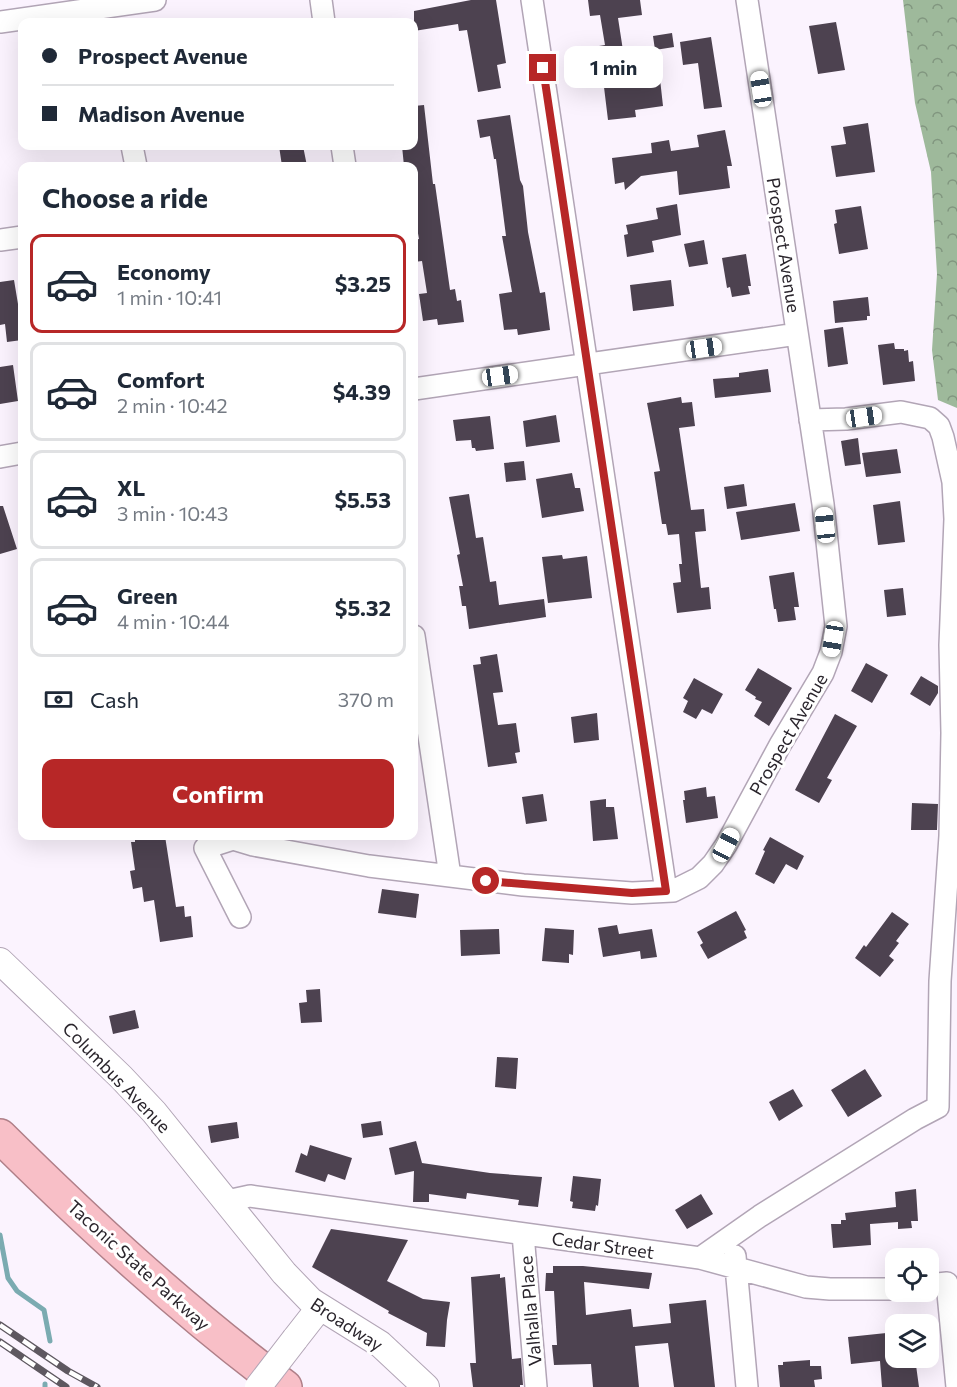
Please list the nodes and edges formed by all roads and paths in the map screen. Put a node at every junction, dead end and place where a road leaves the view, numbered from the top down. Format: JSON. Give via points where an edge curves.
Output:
{"nodes":[{"id":1,"x":155,"y":0,"type":"edge"},
{"id":2,"x":321,"y":0,"type":"edge"},
{"id":3,"x":532,"y":0,"type":"edge"},
{"id":4,"x":747,"y":0,"type":"edge"},
{"id":5,"x":109,"y":15,"type":"edge"},
{"id":6,"x":62,"y":18,"type":"edge"},
{"id":7,"x":323,"y":18,"type":"edge"},
{"id":8,"x":18,"y":21,"type":"edge"},
{"id":9,"x":0,"y":22,"type":"edge"},
{"id":10,"x":18,"y":238,"type":"edge"},
{"id":11,"x":0,"y":240,"type":"edge"},
{"id":12,"x":797,"y":334,"type":"junction"},
{"id":13,"x":586,"y":364,"type":"junction"},
{"id":14,"x":418,"y":387,"type":"edge"},
{"id":15,"x":810,"y":420,"type":"junction"},
{"id":16,"x":18,"y":454,"type":"edge"},
{"id":17,"x":0,"y":457,"type":"edge"},
{"id":18,"x":418,"y":663,"type":"edge"},
{"id":19,"x":225,"y":840,"type":"edge"},
{"id":20,"x":240,"y":840,"type":"edge"},
{"id":21,"x":450,"y":876,"type":"junction"},
{"id":22,"x":666,"y":891,"type":"junction"},
{"id":23,"x":240,"y":917,"type":"dead end"},
{"id":24,"x":0,"y":961,"type":"edge"},
{"id":25,"x":0,"y":1136,"type":"edge"},
{"id":26,"x":0,"y":1162,"type":"edge"},
{"id":27,"x":227,"y":1201,"type":"junction"},
{"id":28,"x":760,"y":1216,"type":"junction"},
{"id":29,"x":523,"y":1234,"type":"junction"},
{"id":30,"x":700,"y":1258,"type":"junction"},
{"id":31,"x":735,"y":1267,"type":"junction"},
{"id":32,"x":885,"y":1289,"type":"edge"},
{"id":33,"x":939,"y":1289,"type":"edge"},
{"id":34,"x":320,"y":1307,"type":"junction"},
{"id":35,"x":257,"y":1387,"type":"edge"},
{"id":36,"x":285,"y":1387,"type":"edge"},
{"id":37,"x":426,"y":1387,"type":"edge"},
{"id":38,"x":536,"y":1387,"type":"edge"},
{"id":39,"x":747,"y":1387,"type":"edge"},
{"id":40,"x":957,"y":1387,"type":"edge"}],
"edges":[{"from":1,"to":5,"type":"street"},
{"from":2,"to":7,"type":"street"},
{"from":3,"to":13,"type":"street"},
{"from":4,"to":12,"type":"street","name":"Prospect Avenue"},
{"from":5,"to":6,"type":"street"},
{"from":8,"to":9,"type":"street"},
{"from":10,"to":11,"type":"street"},
{"from":12,"to":13,"type":"street"},
{"from":12,"to":15,"type":"street","name":"Prospect Avenue"},
{"from":13,"to":14,"type":"street"},
{"from":13,"to":22,"type":"street"},
{"from":15,"to":22,"type":"street","name":"Prospect Avenue","via":[[836,626],[831,652],[823,673],[713,864],[699,878]]},
{"from":15,"to":28,"type":"street","via":[[902,412],[930,418],[943,437],[953,482],[950,836],[940,981],[938,1107]]},
{"from":16,"to":17,"type":"street"},
{"from":18,"to":21,"type":"street"},
{"from":19,"to":23,"type":"street","via":[[205,848]]},
{"from":20,"to":21,"type":"street","name":"Prospect Avenue","via":[[369,866]]},
{"from":21,"to":22,"type":"street","name":"Prospect Avenue","via":[[632,893]]},
{"from":24,"to":27,"type":"street","name":"Columbus Avenue","via":[[121,1077]]},
{"from":25,"to":36,"type":"highway","name":"Taconic State Parkway","via":[[145,1274]]},
{"from":26,"to":35,"type":"highway","name":"Taconic State Parkway","via":[[147,1299]]},
{"from":27,"to":29,"type":"street","name":"Cedar Street","via":[[250,1196]]},
{"from":27,"to":34,"type":"street","name":"Broadway","via":[[284,1273]]},
{"from":28,"to":30,"type":"street"},
{"from":28,"to":31,"type":"street","via":[[739,1238]]},
{"from":29,"to":30,"type":"street","name":"Cedar Street"},
{"from":29,"to":38,"type":"street","name":"Valhalla Place"},
{"from":30,"to":31,"type":"street","name":"Cedar Street"},
{"from":31,"to":32,"type":"street","name":"Cedar Street","via":[[806,1287]]},
{"from":31,"to":39,"type":"street"},
{"from":33,"to":40,"type":"street"},
{"from":34,"to":35,"type":"street","bridge":true},
{"from":34,"to":37,"type":"street","name":"Broadway","via":[[380,1344]]}]}
